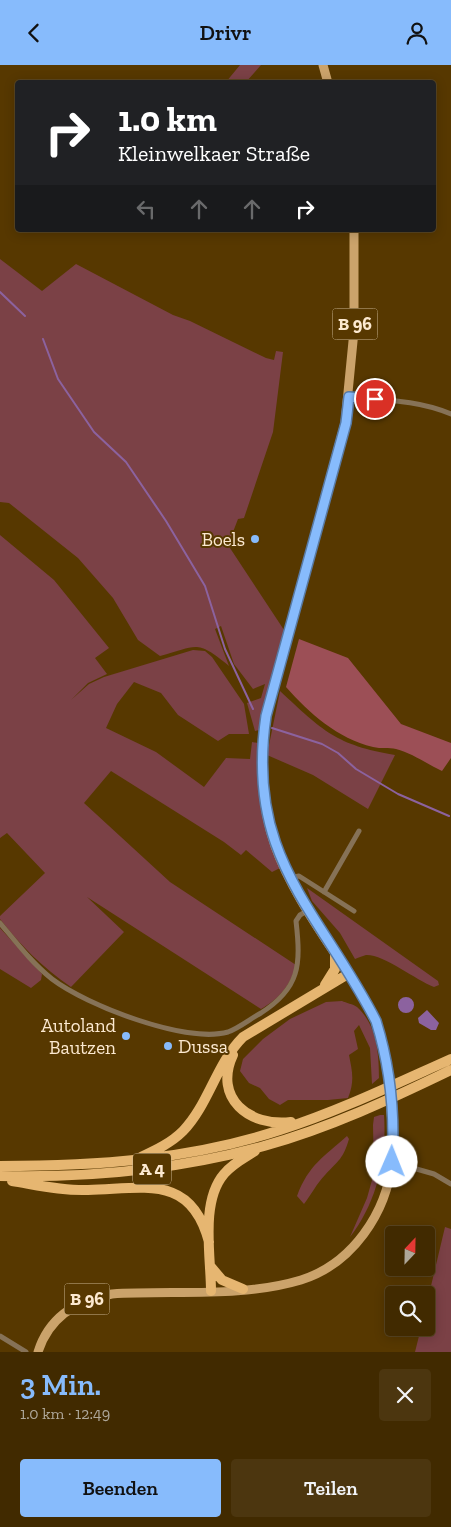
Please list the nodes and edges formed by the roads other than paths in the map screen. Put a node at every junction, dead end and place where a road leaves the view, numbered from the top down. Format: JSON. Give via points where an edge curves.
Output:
{"nodes":[{"id":1,"x":323,"y":65,"type":"edge"},
{"id":2,"x":327,"y":80,"type":"edge"},
{"id":3,"x":354,"y":232,"type":"edge"},
{"id":4,"x":349,"y":397,"type":"junction"},
{"id":5,"x":451,"y":414,"type":"edge"},
{"id":6,"x":359,"y":831,"type":"dead end"},
{"id":7,"x":289,"y":878,"type":"junction"},
{"id":8,"x":324,"y":892,"type":"junction"},
{"id":9,"x":308,"y":910,"type":"junction"},
{"id":10,"x":354,"y":911,"type":"dead end"},
{"id":11,"x":0,"y":923,"type":"edge"},
{"id":12,"x":335,"y":954,"type":"junction"},
{"id":13,"x":348,"y":974,"type":"junction"},
{"id":14,"x":321,"y":990,"type":"junction"},
{"id":15,"x":259,"y":1028,"type":"junction"},
{"id":16,"x":451,"y":1059,"type":"edge"},
{"id":17,"x":451,"y":1070,"type":"edge"},
{"id":18,"x":312,"y":1119,"type":"junction"},
{"id":19,"x":264,"y":1146,"type":"junction"},
{"id":20,"x":133,"y":1161,"type":"junction"},
{"id":21,"x":392,"y":1162,"type":"junction"},
{"id":22,"x":0,"y":1166,"type":"edge"},
{"id":23,"x":413,"y":1167,"type":"junction"},
{"id":24,"x":0,"y":1177,"type":"edge"},
{"id":25,"x":388,"y":1184,"type":"junction"},
{"id":26,"x":451,"y":1184,"type":"edge"},
{"id":27,"x":209,"y":1242,"type":"junction"},
{"id":28,"x":211,"y":1267,"type":"junction"},
{"id":29,"x":244,"y":1289,"type":"junction"},
{"id":30,"x":211,"y":1291,"type":"junction"},
{"id":31,"x":0,"y":1337,"type":"edge"},
{"id":32,"x":39,"y":1349,"type":"edge"},
{"id":33,"x":26,"y":1352,"type":"edge"}],
"edges":[{"from":1,"to":2,"type":"main road"},
{"from":3,"to":4,"type":"main road","number":"B 96","via":[[355,304]]},
{"from":4,"to":5,"type":"street","via":[[436,407]]},
{"from":4,"to":7,"type":"main road","number":"B 96","via":[[346,423],[287,635],[263,736],[261,775],[268,821]]},
{"from":6,"to":8,"type":"street"},
{"from":7,"to":8,"type":"street","via":[[299,876]]},
{"from":7,"to":9,"type":"main road","number":"B 96"},
{"from":8,"to":10,"type":"street"},
{"from":9,"to":11,"type":"street","via":[[296,921],[298,966],[286,992],[250,1020],[220,1033],[162,1028],[95,1003],[52,979]]},
{"from":9,"to":12,"type":"main road","number":"B 96"},
{"from":12,"to":13,"type":"main road","number":"B 96"},
{"from":12,"to":14,"type":"highway","via":[[333,974]]},
{"from":13,"to":14,"type":"highway"},
{"from":13,"to":21,"type":"main road","number":"B 96","via":[[372,1012],[382,1041],[390,1094]]},
{"from":14,"to":15,"type":"highway"},
{"from":15,"to":18,"type":"highway","via":[[239,1046],[229,1063],[228,1084],[234,1100],[242,1110],[259,1121],[280,1123]]},
{"from":15,"to":20,"type":"highway","via":[[243,1037],[231,1050],[184,1130],[165,1145]]},
{"from":16,"to":18,"type":"highway","number":"A 4"},
{"from":17,"to":19,"type":"highway","number":"A 4","via":[[384,1101]]},
{"from":18,"to":20,"type":"highway","number":"A 4","via":[[220,1146]]},
{"from":19,"to":24,"type":"highway","number":"A 4","via":[[203,1160],[130,1171]]},
{"from":19,"to":27,"type":"highway","via":[[229,1169],[217,1183],[210,1205]]},
{"from":20,"to":22,"type":"highway","number":"A 4"},
{"from":21,"to":23,"type":"street"},
{"from":21,"to":25,"type":"main road","number":"B 96"},
{"from":23,"to":25,"type":"street"},
{"from":23,"to":26,"type":"street"},
{"from":24,"to":27,"type":"highway","via":[[87,1191],[163,1189],[182,1197],[197,1211]]},
{"from":25,"to":29,"type":"main road","number":"B 96","via":[[369,1227],[356,1244],[336,1261],[298,1281]]},
{"from":27,"to":28,"type":"highway"},
{"from":28,"to":29,"type":"highway","via":[[222,1280]]},
{"from":28,"to":30,"type":"highway"},
{"from":29,"to":30,"type":"main road","number":"B 96"},
{"from":30,"to":32,"type":"main road","number":"B 96","via":[[112,1293],[91,1298],[62,1313],[48,1330]]},
{"from":31,"to":33,"type":"street"}]}
